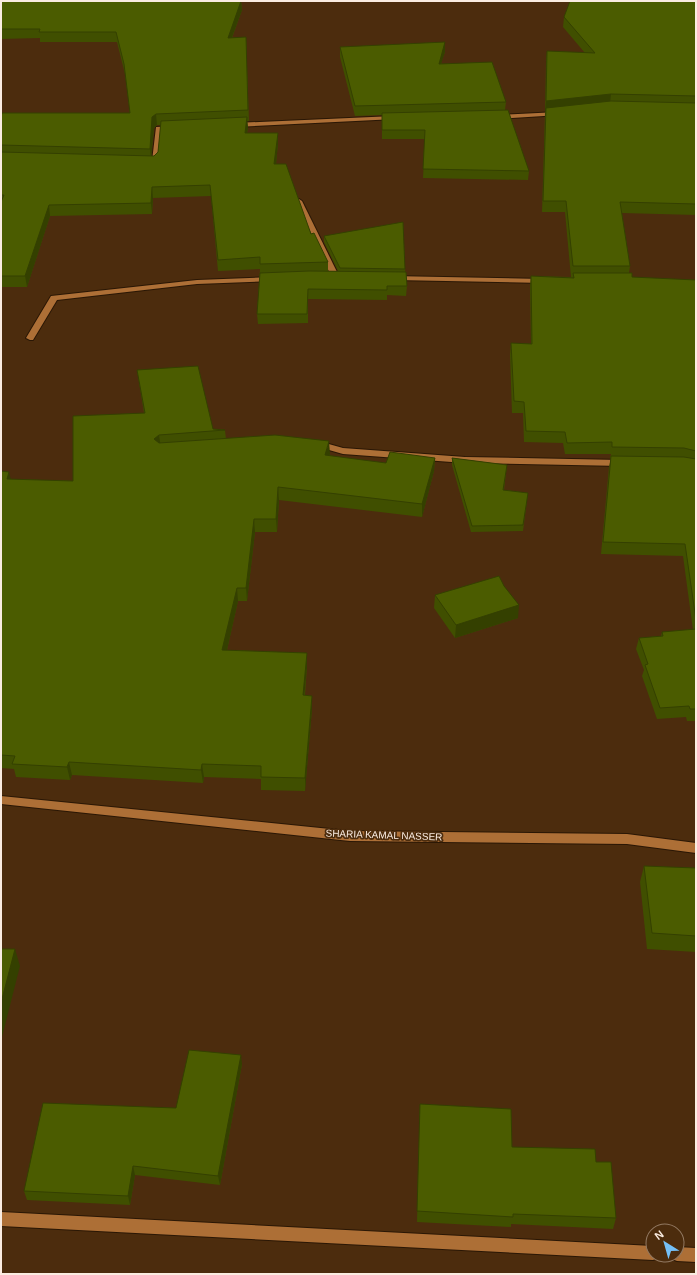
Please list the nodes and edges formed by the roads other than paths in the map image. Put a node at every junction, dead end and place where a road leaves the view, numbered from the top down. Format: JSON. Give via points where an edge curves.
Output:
{"nodes":[{"id":1,"x":565,"y":114,"type":"edge"},
{"id":2,"x":485,"y":117,"type":"edge"},
{"id":3,"x":398,"y":118,"type":"edge"},
{"id":4,"x":227,"y":125,"type":"edge"},
{"id":5,"x":181,"y":127,"type":"edge"},
{"id":6,"x":139,"y":163,"type":"edge"},
{"id":7,"x":299,"y":202,"type":"edge"},
{"id":8,"x":277,"y":278,"type":"edge"},
{"id":9,"x":336,"y":278,"type":"edge"},
{"id":10,"x":382,"y":278,"type":"edge"},
{"id":11,"x":551,"y":281,"type":"edge"},
{"id":12,"x":30,"y":338,"type":"dead end"},
{"id":13,"x":310,"y":441,"type":"edge"},
{"id":14,"x":628,"y":463,"type":"edge"},
{"id":15,"x":1,"y":800,"type":"edge"},
{"id":16,"x":696,"y":848,"type":"edge"},
{"id":17,"x":1,"y":1219,"type":"edge"},
{"id":18,"x":645,"y":1253,"type":"edge"},
{"id":19,"x":685,"y":1254,"type":"edge"},
{"id":20,"x":696,"y":1255,"type":"edge"}],
"edges":[{"from":1,"to":2,"type":"street"},
{"from":3,"to":4,"type":"street"},
{"from":5,"to":6,"type":"street","via":[[158,128],[155,163]]},
{"from":7,"to":9,"type":"street"},
{"from":8,"to":12,"type":"street","via":[[197,282],[54,298]]},
{"from":10,"to":11,"type":"street"},
{"from":13,"to":14,"type":"street","via":[[343,451],[465,460]]},
{"from":15,"to":16,"type":"street","name":"SHARIA KAMAL NASSER","via":[[350,836],[627,839]]},
{"from":17,"to":18,"type":"street"},
{"from":19,"to":20,"type":"street"}]}
